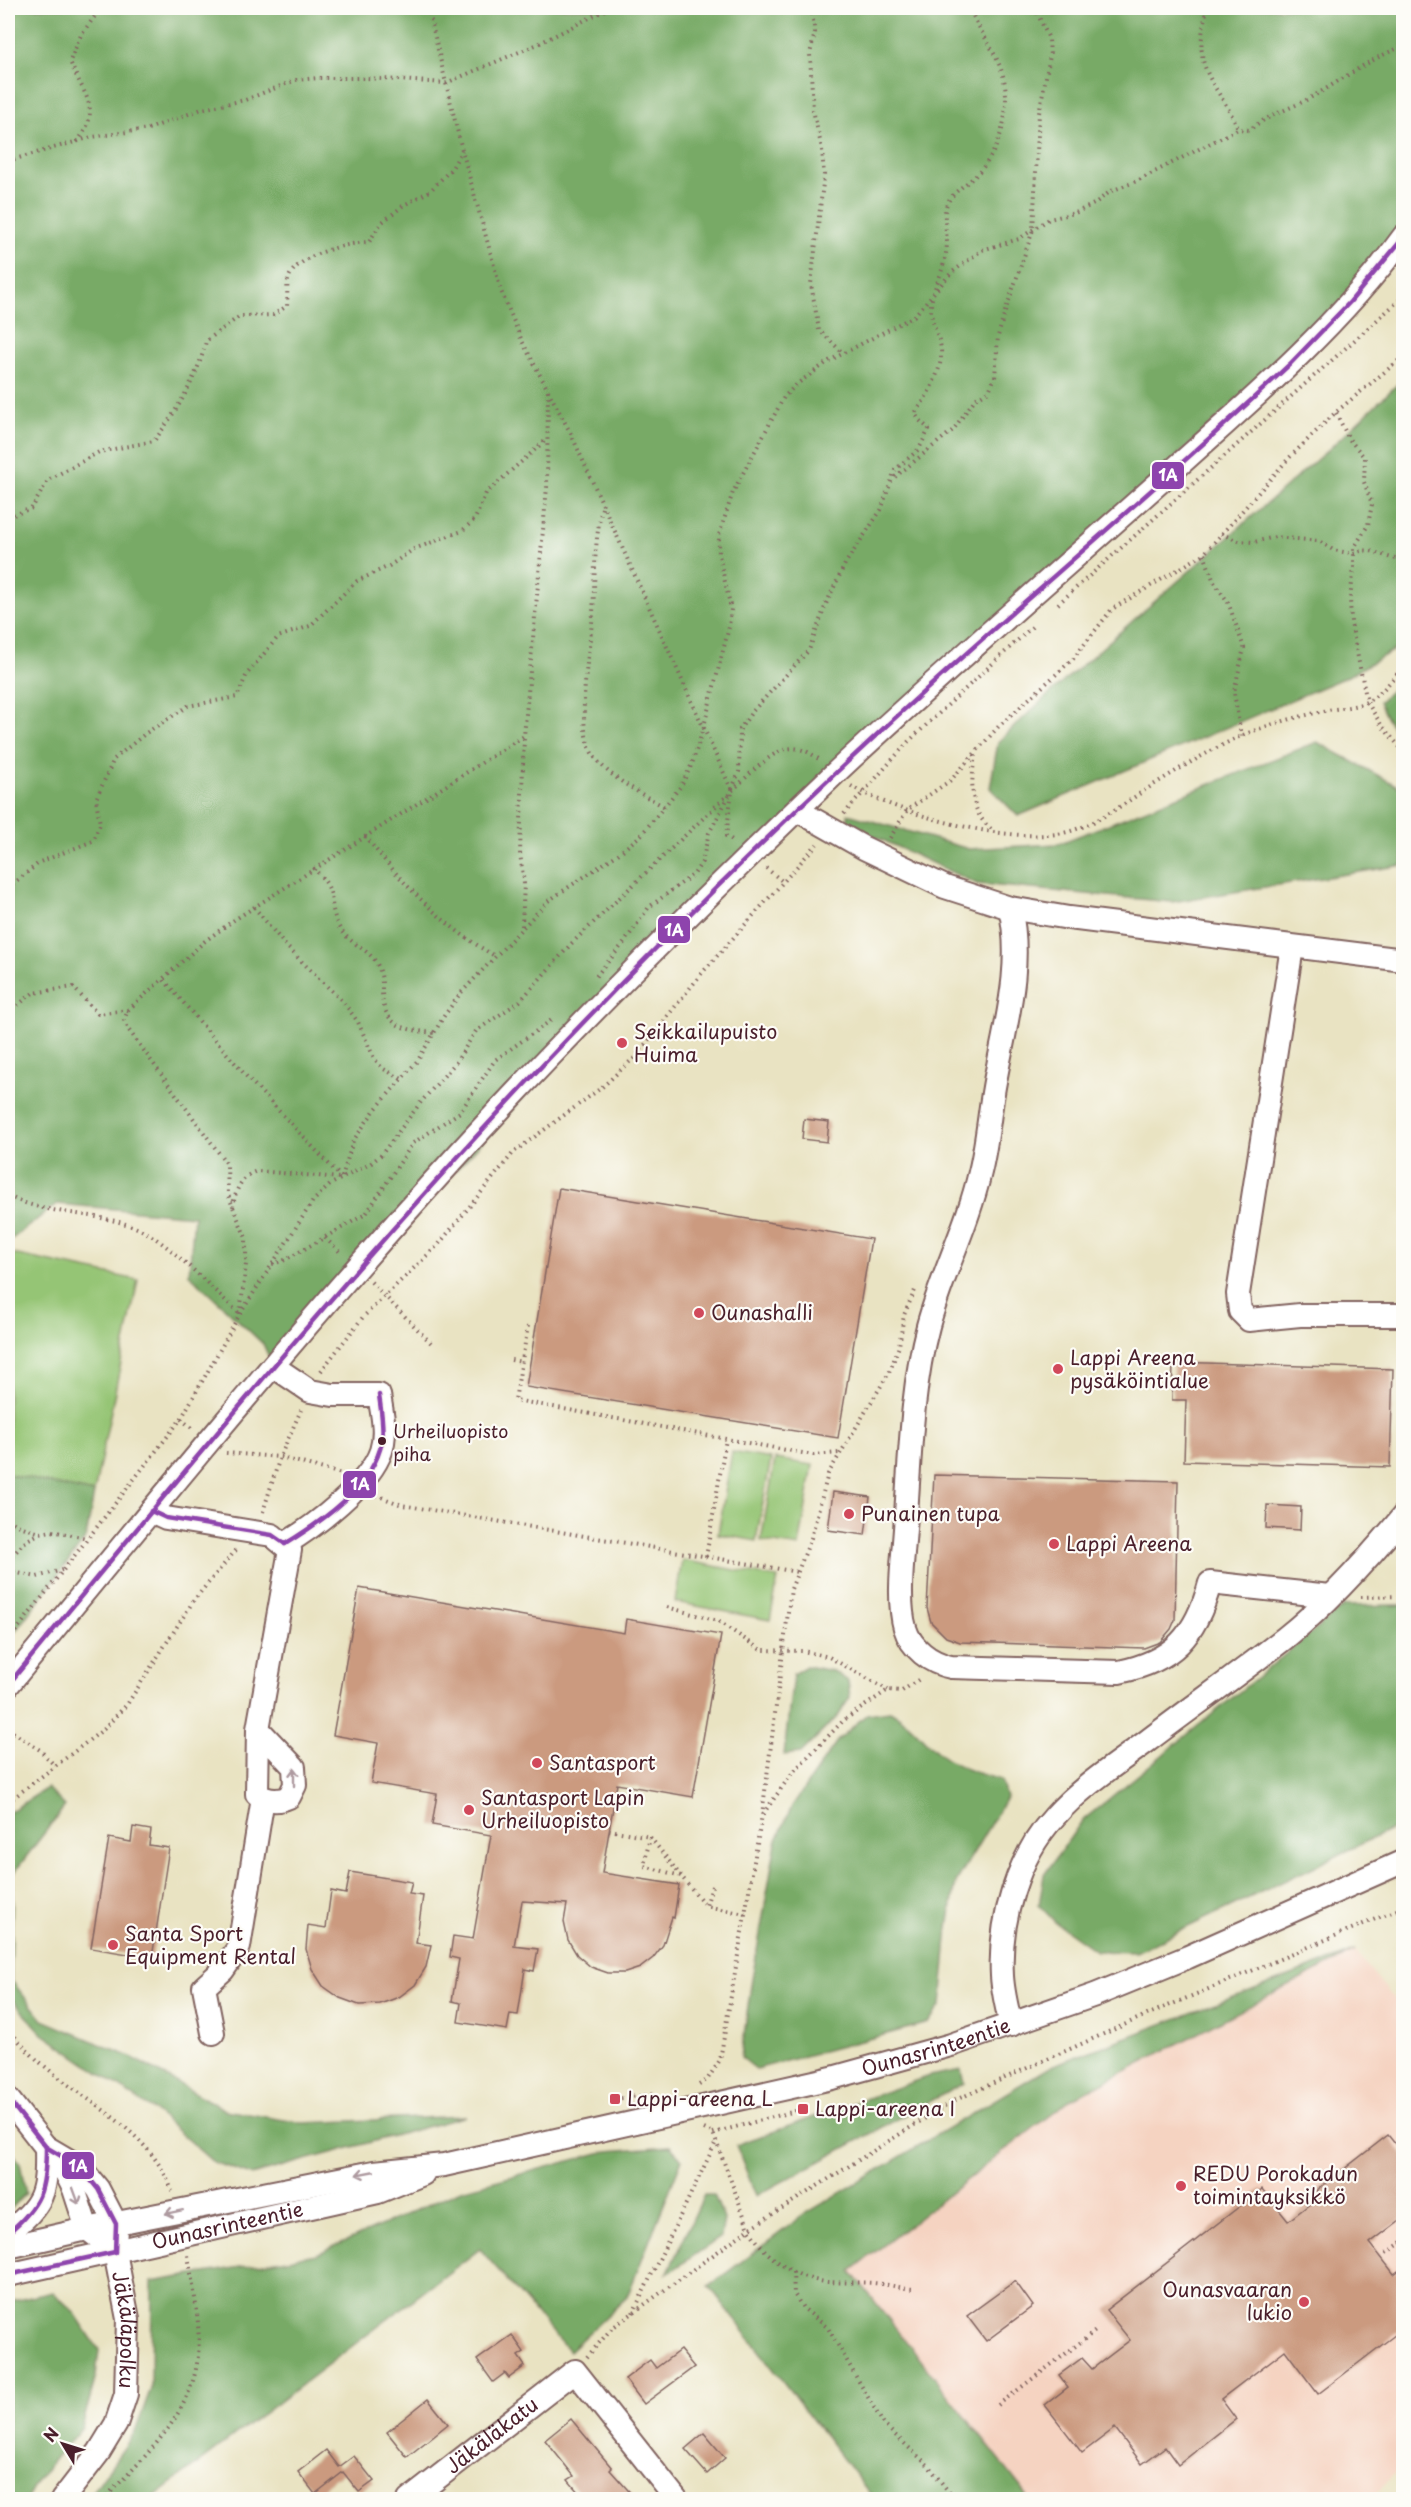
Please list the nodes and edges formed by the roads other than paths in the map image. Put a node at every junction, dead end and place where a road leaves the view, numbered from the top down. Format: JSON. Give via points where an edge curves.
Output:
{"nodes":[{"id":1,"x":1404,"y":236,"type":"edge"},
{"id":2,"x":797,"y":810,"type":"junction"},
{"id":3,"x":1010,"y":908,"type":"junction"},
{"id":4,"x":1292,"y":947,"type":"junction"},
{"id":5,"x":1404,"y":960,"type":"edge"},
{"id":6,"x":1404,"y":1315,"type":"edge"},
{"id":7,"x":273,"y":1365,"type":"junction"},
{"id":8,"x":151,"y":1511,"type":"junction"},
{"id":9,"x":1404,"y":1515,"type":"edge"},
{"id":10,"x":285,"y":1544,"type":"junction"},
{"id":11,"x":1330,"y":1597,"type":"junction"},
{"id":12,"x":8,"y":1685,"type":"edge"},
{"id":13,"x":258,"y":1729,"type":"junction"},
{"id":14,"x":263,"y":1798,"type":"junction"},
{"id":15,"x":1404,"y":1861,"type":"edge"},
{"id":16,"x":1011,"y":2025,"type":"junction"},
{"id":17,"x":213,"y":2033,"type":"dead end"},
{"id":18,"x":8,"y":2099,"type":"edge"},
{"id":19,"x":46,"y":2147,"type":"junction"},
{"id":20,"x":444,"y":2165,"type":"junction"},
{"id":21,"x":116,"y":2224,"type":"junction"},
{"id":22,"x":87,"y":2229,"type":"junction"},
{"id":23,"x":8,"y":2234,"type":"edge"},
{"id":24,"x":8,"y":2247,"type":"edge"},
{"id":25,"x":115,"y":2252,"type":"junction"},
{"id":26,"x":8,"y":2275,"type":"edge"},
{"id":27,"x":62,"y":2499,"type":"edge"},
{"id":28,"x":409,"y":2499,"type":"edge"},
{"id":29,"x":677,"y":2499,"type":"edge"}],
"edges":[{"from":1,"to":2,"type":"street","via":[[1380,268],[1291,361]]},
{"from":2,"to":3,"type":"street","via":[[945,887]]},
{"from":2,"to":7,"type":"street","via":[[601,1002],[409,1209]]},
{"from":3,"to":4,"type":"street"},
{"from":3,"to":11,"type":"street","via":[[1016,958],[980,1172],[928,1327],[912,1435],[902,1612],[910,1640],[937,1664],[951,1667],[1119,1672],[1160,1660],[1189,1634],[1204,1609],[1210,1583]]},
{"from":4,"to":5,"type":"street"},
{"from":4,"to":6,"type":"street","via":[[1238,1294],[1240,1311],[1249,1320],[1300,1315]]},
{"from":7,"to":8,"type":"street"},
{"from":7,"to":10,"type":"street","via":[[309,1391],[379,1395],[383,1431],[381,1449],[361,1484],[313,1527]]},
{"from":8,"to":10,"type":"street","via":[[166,1518],[272,1535]]},
{"from":8,"to":12,"type":"street"},
{"from":9,"to":11,"type":"street"},
{"from":10,"to":13,"type":"street","via":[[290,1550]]},
{"from":11,"to":16,"type":"street","via":[[1286,1637],[1076,1796],[1042,1833],[1022,1869],[1009,1906],[1002,1976]]},
{"from":13,"to":14,"type":"street","via":[[256,1794]]},
{"from":14,"to":13,"type":"street","one_way":true,"via":[[280,1801],[289,1797],[295,1785],[294,1767]]},
{"from":14,"to":17,"type":"street","via":[[239,1947],[223,1970],[204,1987]]},
{"from":15,"to":16,"type":"street","name":"Ounasrinteentie","via":[[1188,1957]]},
{"from":16,"to":20,"type":"street","name":"Ounasrinteentie","via":[[832,2078]]},
{"from":18,"to":19,"type":"street"},
{"from":19,"to":21,"type":"street","via":[[80,2168],[98,2189]]},
{"from":19,"to":22,"type":"street","one_way":true,"via":[[70,2181]]},
{"from":19,"to":23,"type":"street","via":[[44,2192],[37,2206]]},
{"from":20,"to":21,"type":"street","name":"Ounasrinteentie","one_way":true,"via":[[374,2172]]},
{"from":20,"to":25,"type":"street","name":"Ounasrinteentie","via":[[378,2192]]},
{"from":21,"to":22,"type":"street","name":"Ounasrinteentie"},
{"from":21,"to":25,"type":"street","name":"Jäkäläpolku"},
{"from":22,"to":24,"type":"street","name":"Ounasrinteentie"},
{"from":22,"to":25,"type":"street"},
{"from":25,"to":26,"type":"street","name":"Ounasrinteentie"},
{"from":25,"to":27,"type":"street","name":"Jäkäläpolku","via":[[128,2319],[126,2394],[116,2424],[99,2452]]},
{"from":28,"to":29,"type":"street","name":"Jäkäläkatu","via":[[575,2371]]}]}
